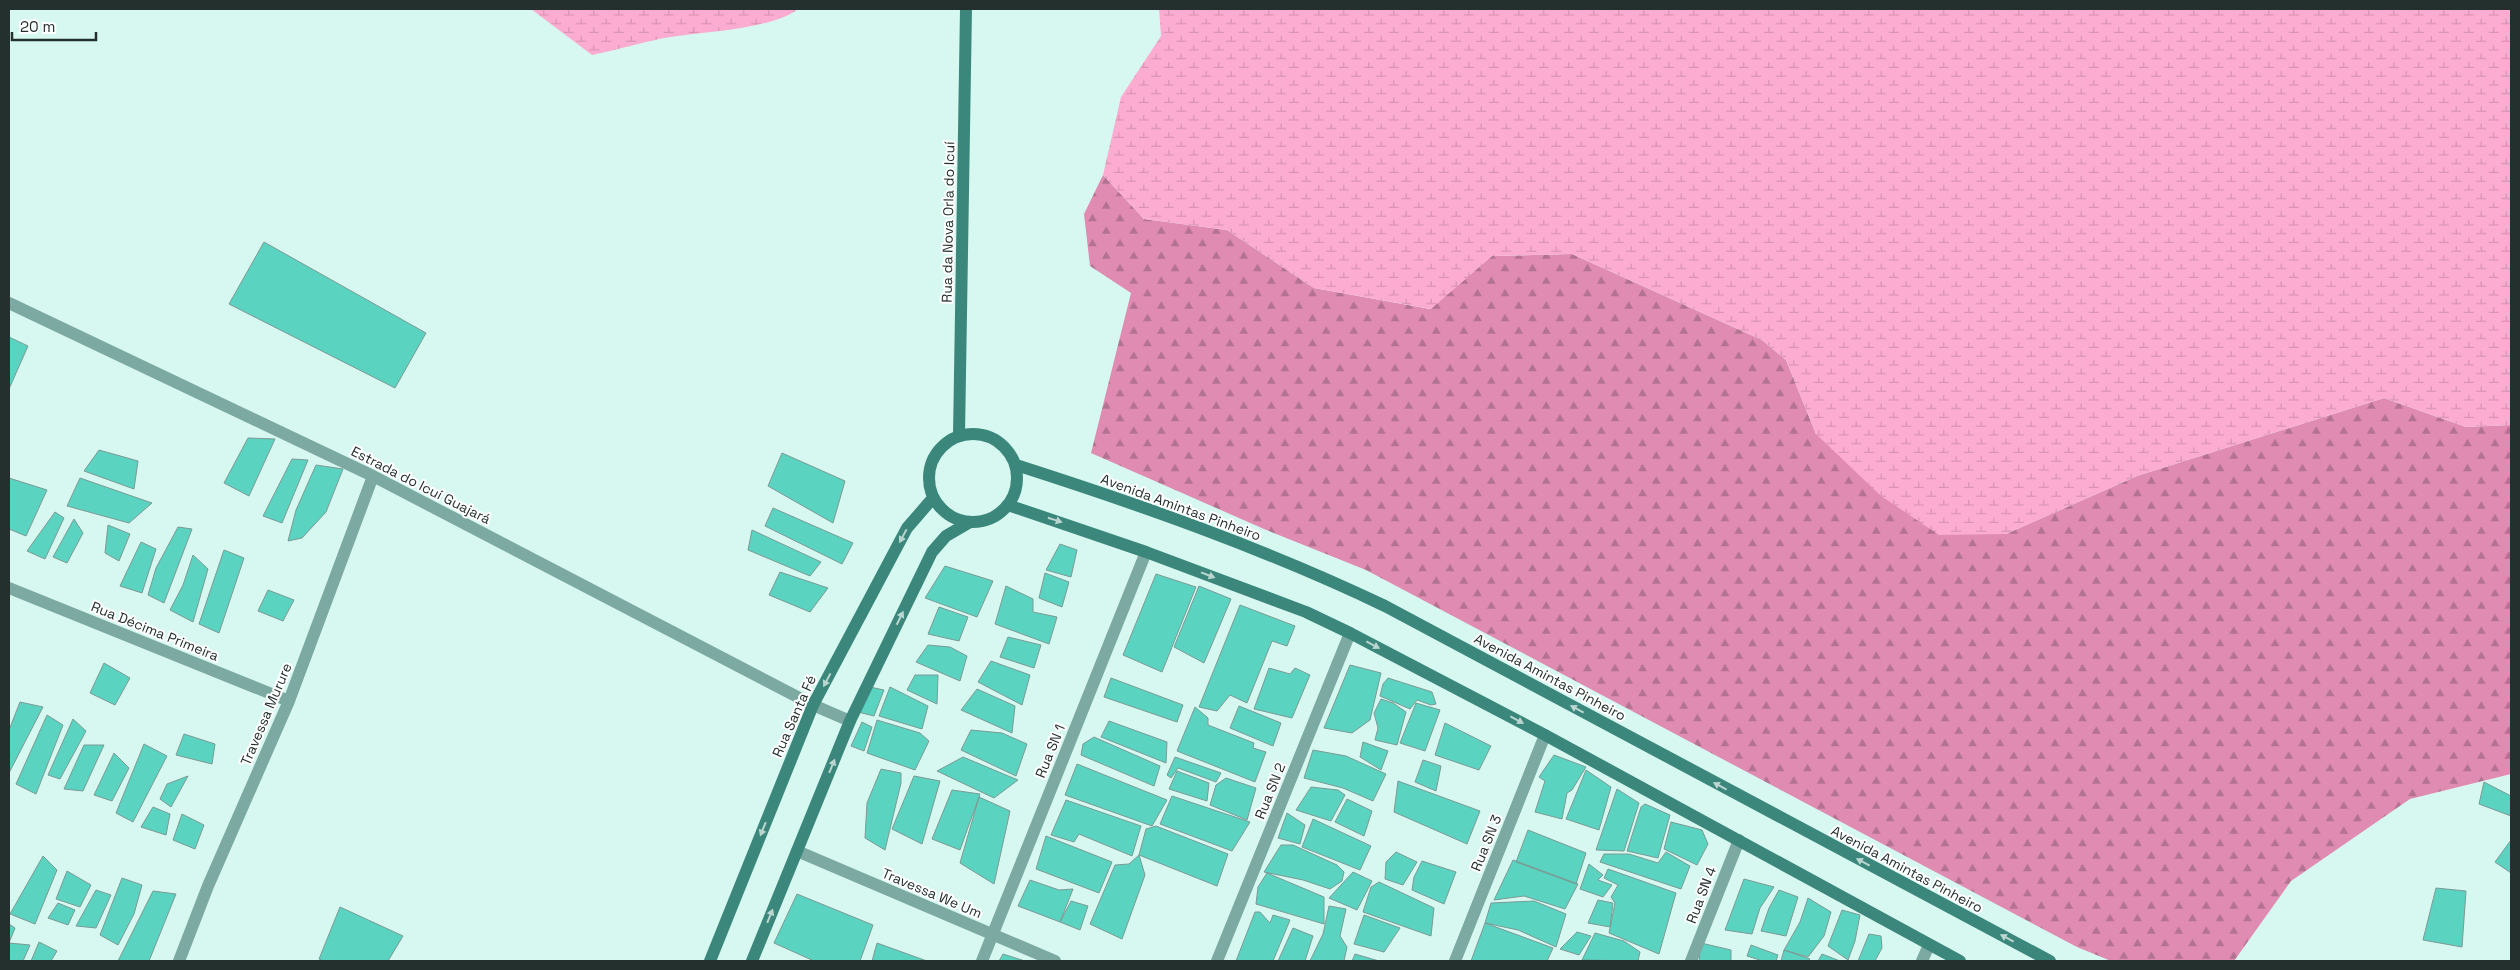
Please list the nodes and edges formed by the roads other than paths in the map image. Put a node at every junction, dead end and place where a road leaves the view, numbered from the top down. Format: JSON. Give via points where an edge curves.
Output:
{"nodes":[{"id":1,"x":966,"y":9,"type":"edge"},
{"id":2,"x":9,"y":303,"type":"edge"},
{"id":3,"x":959,"y":435,"type":"junction"},
{"id":4,"x":1016,"y":465,"type":"junction"},
{"id":5,"x":373,"y":476,"type":"junction"},
{"id":6,"x":933,"y":498,"type":"junction"},
{"id":7,"x":1008,"y":505,"type":"junction"},
{"id":8,"x":970,"y":522,"type":"junction"},
{"id":9,"x":1146,"y":552,"type":"junction"},
{"id":10,"x":9,"y":588,"type":"edge"},
{"id":11,"x":1350,"y":633,"type":"junction"},
{"id":12,"x":290,"y":701,"type":"junction"},
{"id":13,"x":813,"y":705,"type":"junction"},
{"id":14,"x":850,"y":721,"type":"junction"},
{"id":15,"x":1545,"y":735,"type":"junction"},
{"id":16,"x":1739,"y":840,"type":"junction"},
{"id":17,"x":797,"y":851,"type":"junction"},
{"id":18,"x":992,"y":936,"type":"junction"},
{"id":19,"x":1929,"y":945,"type":"junction"},
{"id":20,"x":179,"y":961,"type":"edge"},
{"id":21,"x":710,"y":961,"type":"edge"},
{"id":22,"x":752,"y":961,"type":"edge"},
{"id":23,"x":982,"y":961,"type":"edge"},
{"id":24,"x":1055,"y":961,"type":"edge"},
{"id":25,"x":1217,"y":961,"type":"edge"},
{"id":26,"x":1455,"y":961,"type":"edge"},
{"id":27,"x":1691,"y":961,"type":"edge"},
{"id":28,"x":1922,"y":961,"type":"edge"},
{"id":29,"x":1960,"y":961,"type":"edge"},
{"id":30,"x":2050,"y":961,"type":"edge"}],
"edges":[{"from":1,"to":3,"type":"street","name":"Rua da Nova Orla do Icuí"},
{"from":2,"to":5,"type":"street","name":"Estrada do Icuí Guajará"},
{"from":3,"to":4,"type":"street","via":[[987,435],[1010,452]]},
{"from":3,"to":6,"type":"street","via":[[945,442],[929,468],[928,483]]},
{"from":4,"to":7,"type":"street","via":[[1018,479]]},
{"from":30,"to":4,"type":"street","name":"Avenida Amintas Pinheiro","one_way":true,"via":[[1324,577],[1128,501]]},
{"from":5,"to":12,"type":"street","name":"Travessa Murure"},
{"from":5,"to":13,"type":"street","name":"Estrada do Icuí Guajará"},
{"from":6,"to":8,"type":"street","via":[[942,510]]},
{"from":6,"to":13,"type":"street","name":"Rua Santa Fé","one_way":true,"via":[[908,528]]},
{"from":7,"to":8,"type":"street","via":[[985,521]]},
{"from":7,"to":9,"type":"street","one_way":true},
{"from":14,"to":8,"type":"street","one_way":true,"via":[[932,552],[946,536]]},
{"from":9,"to":11,"type":"street","one_way":true,"via":[[1306,612]]},
{"from":9,"to":18,"type":"street","name":"Rua SN 1"},
{"from":10,"to":12,"type":"street","name":"Rua Décima Primeira"},
{"from":11,"to":15,"type":"street","one_way":true},
{"from":11,"to":25,"type":"street","name":"Rua SN 2"},
{"from":12,"to":20,"type":"street","name":"Travessa Murure","via":[[208,886]]},
{"from":13,"to":14,"type":"street","name":"Estrada do Icuí Guajará"},
{"from":13,"to":21,"type":"street","name":"Rua Santa Fé","one_way":true},
{"from":17,"to":14,"type":"street","one_way":true},
{"from":15,"to":16,"type":"street"},
{"from":15,"to":26,"type":"street","name":"Rua SN 3"},
{"from":16,"to":19,"type":"street"},
{"from":16,"to":27,"type":"street","name":"Rua SN 4"},
{"from":17,"to":18,"type":"street","name":"Travessa We Um"},
{"from":22,"to":17,"type":"street","one_way":true},
{"from":18,"to":23,"type":"street","name":"Rua SN 1"},
{"from":18,"to":24,"type":"street","name":"Travessa We Um"},
{"from":19,"to":28,"type":"street"},
{"from":19,"to":29,"type":"street"}]}
